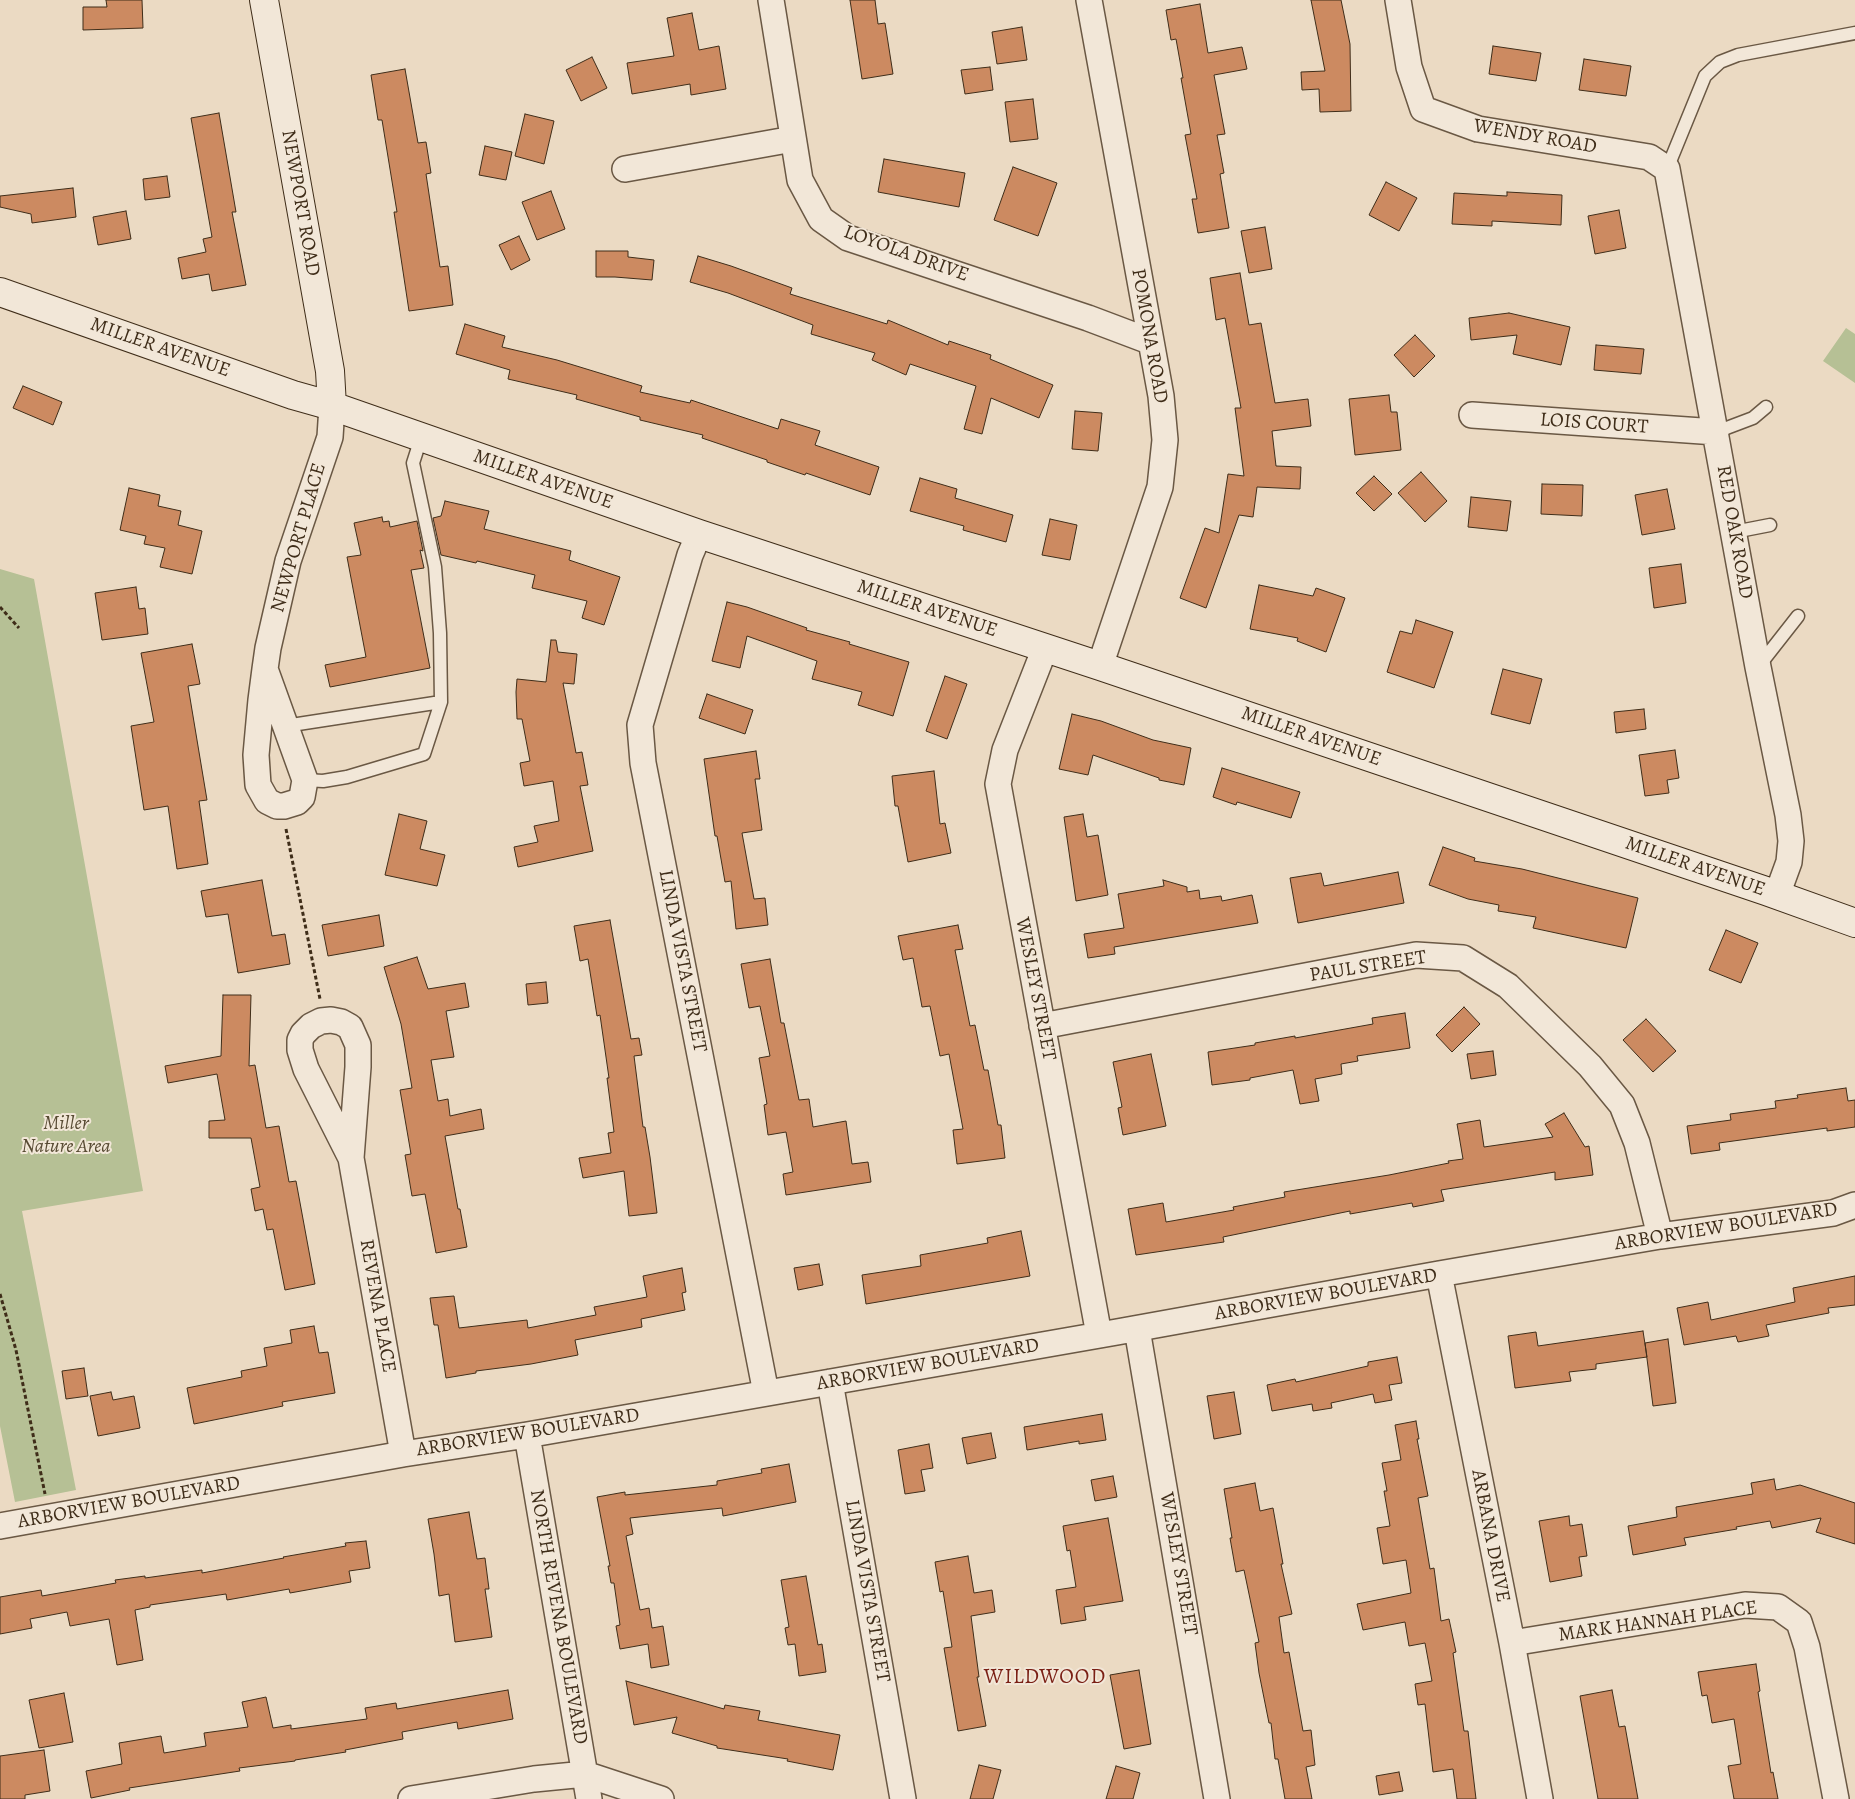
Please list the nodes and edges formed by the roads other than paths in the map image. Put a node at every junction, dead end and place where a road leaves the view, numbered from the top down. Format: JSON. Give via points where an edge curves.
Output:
{"nodes":[{"id":1,"x":264,"y":0,"type":"edge"},
{"id":2,"x":771,"y":0,"type":"edge"},
{"id":3,"x":1089,"y":0,"type":"edge"},
{"id":4,"x":1398,"y":0,"type":"edge"},
{"id":5,"x":1855,"y":33,"type":"edge"},
{"id":6,"x":793,"y":139,"type":"junction"},
{"id":7,"x":1667,"y":168,"type":"junction"},
{"id":8,"x":625,"y":169,"type":"dead end"},
{"id":9,"x":0,"y":292,"type":"edge"},
{"id":10,"x":1149,"y":341,"type":"junction"},
{"id":11,"x":332,"y":406,"type":"junction"},
{"id":12,"x":1766,"y":407,"type":"dead end"},
{"id":13,"x":1472,"y":415,"type":"dead end"},
{"id":14,"x":1716,"y":432,"type":"junction"},
{"id":15,"x":420,"y":438,"type":"junction"},
{"id":16,"x":1770,"y":525,"type":"dead end"},
{"id":17,"x":1734,"y":532,"type":"junction"},
{"id":18,"x":699,"y":534,"type":"junction"},
{"id":19,"x":1798,"y":616,"type":"dead end"},
{"id":20,"x":1045,"y":648,"type":"junction"},
{"id":21,"x":1100,"y":666,"type":"junction"},
{"id":22,"x":1758,"y":667,"type":"junction"},
{"id":23,"x":265,"y":669,"type":"junction"},
{"id":24,"x":441,"y":702,"type":"junction"},
{"id":25,"x":285,"y":726,"type":"junction"},
{"id":26,"x":306,"y":780,"type":"junction"},
{"id":27,"x":1777,"y":895,"type":"junction"},
{"id":28,"x":1855,"y":923,"type":"edge"},
{"id":29,"x":1042,"y":1026,"type":"junction"},
{"id":30,"x":351,"y":1158,"type":"junction"},
{"id":31,"x":1855,"y":1205,"type":"edge"},
{"id":32,"x":1660,"y":1236,"type":"junction"},
{"id":33,"x":1439,"y":1274,"type":"junction"},
{"id":34,"x":1137,"y":1329,"type":"junction"},
{"id":35,"x":1099,"y":1335,"type":"junction"},
{"id":36,"x":830,"y":1382,"type":"junction"},
{"id":37,"x":766,"y":1393,"type":"junction"},
{"id":38,"x":527,"y":1435,"type":"junction"},
{"id":39,"x":403,"y":1454,"type":"junction"},
{"id":40,"x":0,"y":1526,"type":"edge"},
{"id":41,"x":1512,"y":1643,"type":"junction"},
{"id":42,"x":584,"y":1774,"type":"junction"},
{"id":43,"x":412,"y":1799,"type":"edge"},
{"id":44,"x":589,"y":1799,"type":"edge"},
{"id":45,"x":660,"y":1799,"type":"edge"},
{"id":46,"x":904,"y":1799,"type":"edge"},
{"id":47,"x":1218,"y":1799,"type":"edge"},
{"id":48,"x":1540,"y":1799,"type":"edge"},
{"id":49,"x":1836,"y":1799,"type":"edge"}],
"edges":[{"from":1,"to":11,"type":"main road","name":"NEWPORT ROAD","via":[[330,371]]},
{"from":2,"to":6,"type":"street","name":"LOYOLA DRIVE"},
{"from":3,"to":10,"type":"street","name":"POMONA ROAD"},
{"from":4,"to":7,"type":"street","name":"WENDY ROAD","via":[[1409,67],[1423,109],[1478,129],[1648,157]]},
{"from":5,"to":7,"type":"lane","via":[[1738,55],[1720,62],[1705,76]]},
{"from":6,"to":8,"type":"street"},
{"from":6,"to":10,"type":"street","name":"LOYOLA DRIVE","via":[[800,180],[821,218],[848,238]]},
{"from":7,"to":14,"type":"street","name":"RED OAK ROAD"},
{"from":9,"to":11,"type":"main road","name":"MILLER AVENUE"},
{"from":10,"to":21,"type":"street","name":"POMONA ROAD","via":[[1161,396],[1165,440],[1160,487]]},
{"from":11,"to":15,"type":"main road","name":"MILLER AVENUE"},
{"from":11,"to":23,"type":"street","name":"NEWPORT PLACE","via":[[330,437],[288,561]]},
{"from":12,"to":14,"type":"lane","via":[[1752,418]]},
{"from":13,"to":14,"type":"street","name":"LOIS COURT"},
{"from":14,"to":17,"type":"street","name":"RED OAK ROAD"},
{"from":15,"to":18,"type":"main road","name":"MILLER AVENUE"},
{"from":15,"to":24,"type":"lane","via":[[413,463],[435,567]]},
{"from":16,"to":17,"type":"lane"},
{"from":17,"to":22,"type":"street","name":"RED OAK ROAD"},
{"from":18,"to":20,"type":"main road","name":"MILLER AVENUE"},
{"from":18,"to":37,"type":"street","name":"LINDA VISTA STREET","via":[[640,725],[644,763]]},
{"from":19,"to":22,"type":"lane"},
{"from":20,"to":21,"type":"main road","name":"MILLER AVENUE"},
{"from":20,"to":29,"type":"street","name":"WESLEY STREET","via":[[1005,750],[998,784]]},
{"from":21,"to":27,"type":"main road","name":"MILLER AVENUE"},
{"from":22,"to":27,"type":"street","name":"RED OAK ROAD","via":[[1791,841]]},
{"from":23,"to":25,"type":"street","name":"NEWPORT PLACE"},
{"from":23,"to":26,"type":"street","name":"NEWPORT PLACE","via":[[256,755],[258,785],[267,801],[284,806],[302,797]]},
{"from":24,"to":25,"type":"lane"},
{"from":24,"to":26,"type":"lane","via":[[424,754],[347,777]]},
{"from":25,"to":26,"type":"street","name":"NEWPORT PLACE"},
{"from":27,"to":28,"type":"main road","name":"MILLER AVENUE"},
{"from":29,"to":32,"type":"street","name":"PAUL STREET","via":[[1416,955],[1462,958],[1508,986],[1590,1066],[1622,1105],[1637,1143]]},
{"from":29,"to":35,"type":"street","name":"WESLEY STREET"},
{"from":30,"to":30,"type":"street","name":"REVENA PLACE","via":[[358,1045],[350,1028],[341,1022],[321,1021],[303,1034],[300,1050],[306,1069]]},
{"from":30,"to":39,"type":"street","name":"REVENA PLACE"},
{"from":31,"to":32,"type":"street","name":"ARBORVIEW BOULEVARD","via":[[1833,1213]]},
{"from":32,"to":33,"type":"street","name":"ARBORVIEW BOULEVARD"},
{"from":33,"to":34,"type":"street","name":"ARBORVIEW BOULEVARD"},
{"from":33,"to":41,"type":"street","name":"ARBANA DRIVE"},
{"from":34,"to":35,"type":"street","name":"ARBORVIEW BOULEVARD"},
{"from":34,"to":47,"type":"street","name":"WESLEY STREET"},
{"from":35,"to":36,"type":"street","name":"ARBORVIEW BOULEVARD"},
{"from":36,"to":37,"type":"street","name":"ARBORVIEW BOULEVARD"},
{"from":36,"to":46,"type":"street","name":"LINDA VISTA STREET"},
{"from":37,"to":38,"type":"street","name":"ARBORVIEW BOULEVARD"},
{"from":38,"to":39,"type":"street","name":"ARBORVIEW BOULEVARD"},
{"from":38,"to":42,"type":"street","name":"NORTH REVENA BOULEVARD"},
{"from":39,"to":40,"type":"street","name":"ARBORVIEW BOULEVARD"},
{"from":41,"to":48,"type":"street","name":"ARBANA DRIVE"},
{"from":41,"to":49,"type":"street","name":"MARK HANNAH PLACE","via":[[1745,1605],[1778,1607],[1799,1622],[1807,1647]]},
{"from":42,"to":43,"type":"street","via":[[534,1778]]},
{"from":42,"to":44,"type":"street","name":"NORTH REVENA BOULEVARD"},
{"from":42,"to":45,"type":"street"}]}
